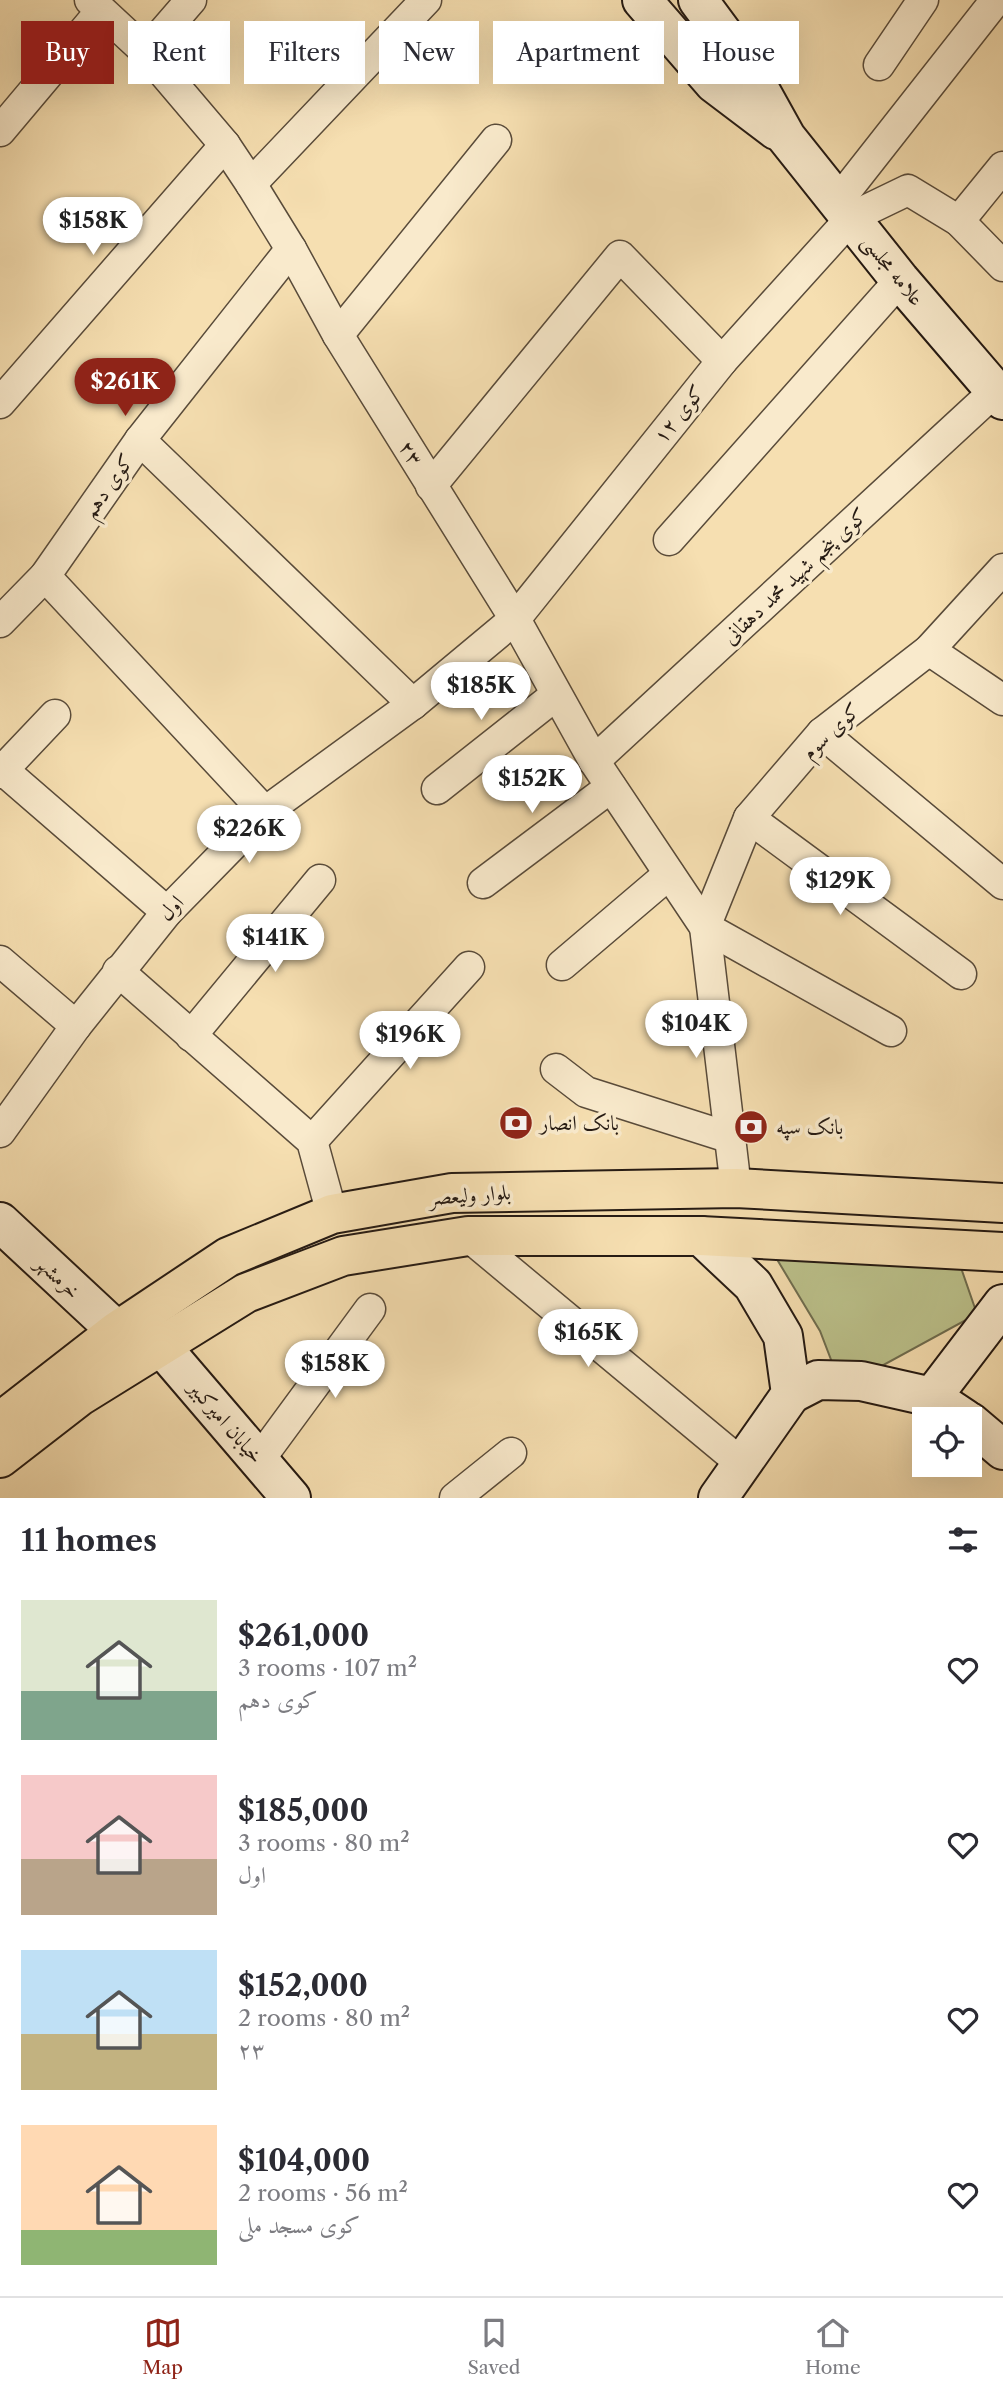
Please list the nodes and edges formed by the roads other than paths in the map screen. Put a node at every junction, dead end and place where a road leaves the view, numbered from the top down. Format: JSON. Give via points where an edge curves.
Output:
{"nodes":[{"id":1,"x":191,"y":0,"type":"edge"},
{"id":2,"x":426,"y":0,"type":"edge"},
{"id":3,"x":642,"y":0,"type":"edge"},
{"id":4,"x":923,"y":0,"type":"edge"},
{"id":5,"x":996,"y":0,"type":"edge"},
{"id":6,"x":95,"y":5,"type":"edge"},
{"id":7,"x":713,"y":6,"type":"edge"},
{"id":8,"x":173,"y":21,"type":"edge"},
{"id":9,"x":128,"y":35,"type":"edge"},
{"id":10,"x":879,"y":65,"type":"dead end"},
{"id":11,"x":173,"y":84,"type":"edge"},
{"id":12,"x":0,"y":131,"type":"edge"},
{"id":13,"x":786,"y":137,"type":"junction"},
{"id":14,"x":496,"y":139,"type":"dead end"},
{"id":15,"x":225,"y":145,"type":"junction"},
{"id":16,"x":1003,"y":167,"type":"edge"},
{"id":17,"x":251,"y":184,"type":"junction"},
{"id":18,"x":845,"y":209,"type":"junction"},
{"id":19,"x":959,"y":221,"type":"junction"},
{"id":20,"x":291,"y":249,"type":"junction"},
{"id":21,"x":1003,"y":266,"type":"edge"},
{"id":22,"x":900,"y":280,"type":"junction"},
{"id":23,"x":338,"y":335,"type":"junction"},
{"id":24,"x":722,"y":360,"type":"junction"},
{"id":25,"x":999,"y":396,"type":"edge"},
{"id":26,"x":0,"y":403,"type":"edge"},
{"id":27,"x":140,"y":440,"type":"junction"},
{"id":28,"x":430,"y":486,"type":"junction"},
{"id":29,"x":669,"y":540,"type":"dead end"},
{"id":30,"x":1003,"y":569,"type":"edge"},
{"id":31,"x":46,"y":576,"type":"junction"},
{"id":32,"x":515,"y":619,"type":"junction"},
{"id":33,"x":0,"y":622,"type":"edge"},
{"id":34,"x":929,"y":650,"type":"junction"},
{"id":35,"x":556,"y":695,"type":"junction"},
{"id":36,"x":1003,"y":700,"type":"edge"},
{"id":37,"x":413,"y":704,"type":"junction"},
{"id":38,"x":55,"y":715,"type":"dead end"},
{"id":39,"x":822,"y":733,"type":"junction"},
{"id":40,"x":594,"y":761,"type":"junction"},
{"id":41,"x":2,"y":772,"type":"edge"},
{"id":42,"x":611,"y":787,"type":"junction"},
{"id":43,"x":437,"y":789,"type":"dead end"},
{"id":44,"x":265,"y":812,"type":"junction"},
{"id":45,"x":749,"y":818,"type":"junction"},
{"id":46,"x":669,"y":874,"type":"junction"},
{"id":47,"x":320,"y":880,"type":"dead end"},
{"id":48,"x":483,"y":883,"type":"dead end"},
{"id":49,"x":1003,"y":884,"type":"edge"},
{"id":50,"x":167,"y":912,"type":"junction"},
{"id":51,"x":705,"y":927,"type":"junction"},
{"id":52,"x":0,"y":961,"type":"edge"},
{"id":53,"x":562,"y":965,"type":"dead end"},
{"id":54,"x":469,"y":967,"type":"dead end"},
{"id":55,"x":118,"y":971,"type":"junction"},
{"id":56,"x":961,"y":974,"type":"dead end"},
{"id":57,"x":76,"y":1026,"type":"junction"},
{"id":58,"x":891,"y":1031,"type":"dead end"},
{"id":59,"x":191,"y":1036,"type":"junction"},
{"id":60,"x":556,"y":1069,"type":"dead end"},
{"id":61,"x":0,"y":1132,"type":"edge"},
{"id":62,"x":731,"y":1138,"type":"junction"},
{"id":63,"x":312,"y":1141,"type":"junction"},
{"id":64,"x":736,"y":1188,"type":"junction"},
{"id":65,"x":1003,"y":1203,"type":"edge"},
{"id":66,"x":332,"y":1214,"type":"junction"},
{"id":67,"x":0,"y":1222,"type":"edge"},
{"id":68,"x":468,"y":1236,"type":"junction"},
{"id":69,"x":701,"y":1236,"type":"junction"},
{"id":70,"x":1003,"y":1252,"type":"edge"},
{"id":71,"x":1003,"y":1304,"type":"edge"},
{"id":72,"x":370,"y":1309,"type":"dead end"},
{"id":73,"x":117,"y":1331,"type":"junction"},
{"id":74,"x":160,"y":1345,"type":"junction"},
{"id":75,"x":71,"y":1384,"type":"junction"},
{"id":76,"x":791,"y":1394,"type":"junction"},
{"id":77,"x":0,"y":1396,"type":"edge"},
{"id":78,"x":932,"y":1397,"type":"junction"},
{"id":79,"x":947,"y":1407,"type":"edge"},
{"id":80,"x":0,"y":1422,"type":"edge"},
{"id":81,"x":982,"y":1433,"type":"edge"},
{"id":82,"x":1003,"y":1450,"type":"edge"},
{"id":83,"x":511,"y":1453,"type":"dead end"},
{"id":84,"x":0,"y":1458,"type":"edge"},
{"id":85,"x":259,"y":1460,"type":"junction"},
{"id":86,"x":741,"y":1463,"type":"junction"},
{"id":87,"x":0,"y":1486,"type":"edge"},
{"id":88,"x":291,"y":1498,"type":"edge"},
{"id":89,"x":455,"y":1498,"type":"edge"},
{"id":90,"x":718,"y":1498,"type":"edge"}],
"edges":[{"from":1,"to":8,"type":"street"},
{"from":2,"to":17,"type":"street"},
{"from":3,"to":13,"type":"street","name":"علامه مجلسی","via":[[714,83]]},
{"from":4,"to":10,"type":"street"},
{"from":5,"to":18,"type":"street","name":"کوی ۱۲"},
{"from":6,"to":9,"type":"street","name":"۲۳"},
{"from":6,"to":12,"type":"street"},
{"from":7,"to":13,"type":"street","name":"علامه مجلسی"},
{"from":11,"to":15,"type":"street","name":"۲۳"},
{"from":13,"to":18,"type":"street","name":"علامه مجلسی"},
{"from":14,"to":23,"type":"street"},
{"from":15,"to":17,"type":"street","name":"۲۳"},
{"from":15,"to":26,"type":"street"},
{"from":16,"to":19,"type":"street"},
{"from":17,"to":20,"type":"street","name":"۲۳"},
{"from":18,"to":19,"type":"street","via":[[908,190]]},
{"from":18,"to":22,"type":"street","name":"علامه مجلسی"},
{"from":18,"to":24,"type":"street","name":"کوی ۱۲"},
{"from":19,"to":21,"type":"street"},
{"from":20,"to":23,"type":"street","name":"۲۳"},
{"from":20,"to":27,"type":"street","name":"کوی دهم"},
{"from":22,"to":25,"type":"street","name":"علامه مجلسی"},
{"from":22,"to":29,"type":"street"},
{"from":23,"to":28,"type":"street","name":"۲۳"},
{"from":24,"to":28,"type":"street","via":[[620,256]]},
{"from":24,"to":32,"type":"street","name":"کوی ۱۲"},
{"from":25,"to":40,"type":"street","name":"کوی پنجم شهید محمد دهقانی"},
{"from":27,"to":31,"type":"street","name":"کوی دهم"},
{"from":27,"to":37,"type":"street"},
{"from":28,"to":32,"type":"street","name":"۲۳"},
{"from":30,"to":34,"type":"street","name":"کوی سوم"},
{"from":31,"to":33,"type":"street","name":"کوی دهم"},
{"from":31,"to":44,"type":"street"},
{"from":32,"to":35,"type":"street","name":"۲۳"},
{"from":32,"to":37,"type":"street","name":"اول"},
{"from":34,"to":36,"type":"street"},
{"from":34,"to":39,"type":"street","name":"کوی سوم"},
{"from":35,"to":40,"type":"street","name":"۲۳"},
{"from":35,"to":43,"type":"street"},
{"from":37,"to":44,"type":"street","name":"اول"},
{"from":38,"to":41,"type":"street"},
{"from":39,"to":45,"type":"street","name":"کوی سوم"},
{"from":39,"to":49,"type":"street"},
{"from":40,"to":42,"type":"street","name":"۲۳"},
{"from":41,"to":50,"type":"street"},
{"from":42,"to":46,"type":"street","name":"۲۳"},
{"from":42,"to":48,"type":"street"},
{"from":44,"to":50,"type":"street","name":"اول"},
{"from":45,"to":51,"type":"street","name":"کوی سوم"},
{"from":45,"to":56,"type":"street"},
{"from":46,"to":51,"type":"street","name":"۲۳"},
{"from":46,"to":53,"type":"street"},
{"from":47,"to":59,"type":"street"},
{"from":50,"to":55,"type":"street","name":"اول"},
{"from":51,"to":58,"type":"street"},
{"from":51,"to":62,"type":"street"},
{"from":52,"to":57,"type":"street"},
{"from":54,"to":63,"type":"street"},
{"from":55,"to":57,"type":"street","name":"اول"},
{"from":55,"to":59,"type":"street"},
{"from":57,"to":61,"type":"street","name":"اول"},
{"from":59,"to":63,"type":"street"},
{"from":60,"to":62,"type":"street","via":[[586,1092]]},
{"from":62,"to":64,"type":"street"},
{"from":63,"to":66,"type":"street"},
{"from":64,"to":65,"type":"main road","name":"بلوار ولیعصر"},
{"from":64,"to":66,"type":"main road","name":"بلوار ولیعصر","via":[[452,1193]]},
{"from":66,"to":73,"type":"main road","name":"بلوار ولیعصر","via":[[228,1256]]},
{"from":67,"to":73,"type":"street","name":"خرمشهر"},
{"from":68,"to":69,"type":"main road","name":"بلوار ولیعصر"},
{"from":68,"to":74,"type":"main road","name":"بلوار ولیعصر","via":[[344,1256],[246,1293]]},
{"from":68,"to":86,"type":"street"},
{"from":69,"to":70,"type":"main road","name":"بلوار ولیعصر"},
{"from":69,"to":76,"type":"street","via":[[753,1285],[783,1336]]},
{"from":71,"to":78,"type":"street"},
{"from":72,"to":85,"type":"street"},
{"from":73,"to":75,"type":"main road","name":"بلوار ولیعصر"},
{"from":74,"to":75,"type":"main road","name":"بلوار ولیعصر"},
{"from":74,"to":85,"type":"street","name":"خیابان امیرکبیر"},
{"from":75,"to":77,"type":"main road"},
{"from":75,"to":80,"type":"main road","name":"بلوار ولیعصر"},
{"from":75,"to":84,"type":"main road","name":"بلوار ولیعصر"},
{"from":75,"to":87,"type":"main road","via":[[24,1466]]},
{"from":76,"to":78,"type":"street","via":[[818,1380],[850,1381]]},
{"from":76,"to":86,"type":"street"},
{"from":78,"to":79,"type":"street"},
{"from":81,"to":82,"type":"street"},
{"from":83,"to":89,"type":"street"},
{"from":85,"to":88,"type":"street","name":"خیابان امیرکبیر"},
{"from":86,"to":90,"type":"street"}]}
